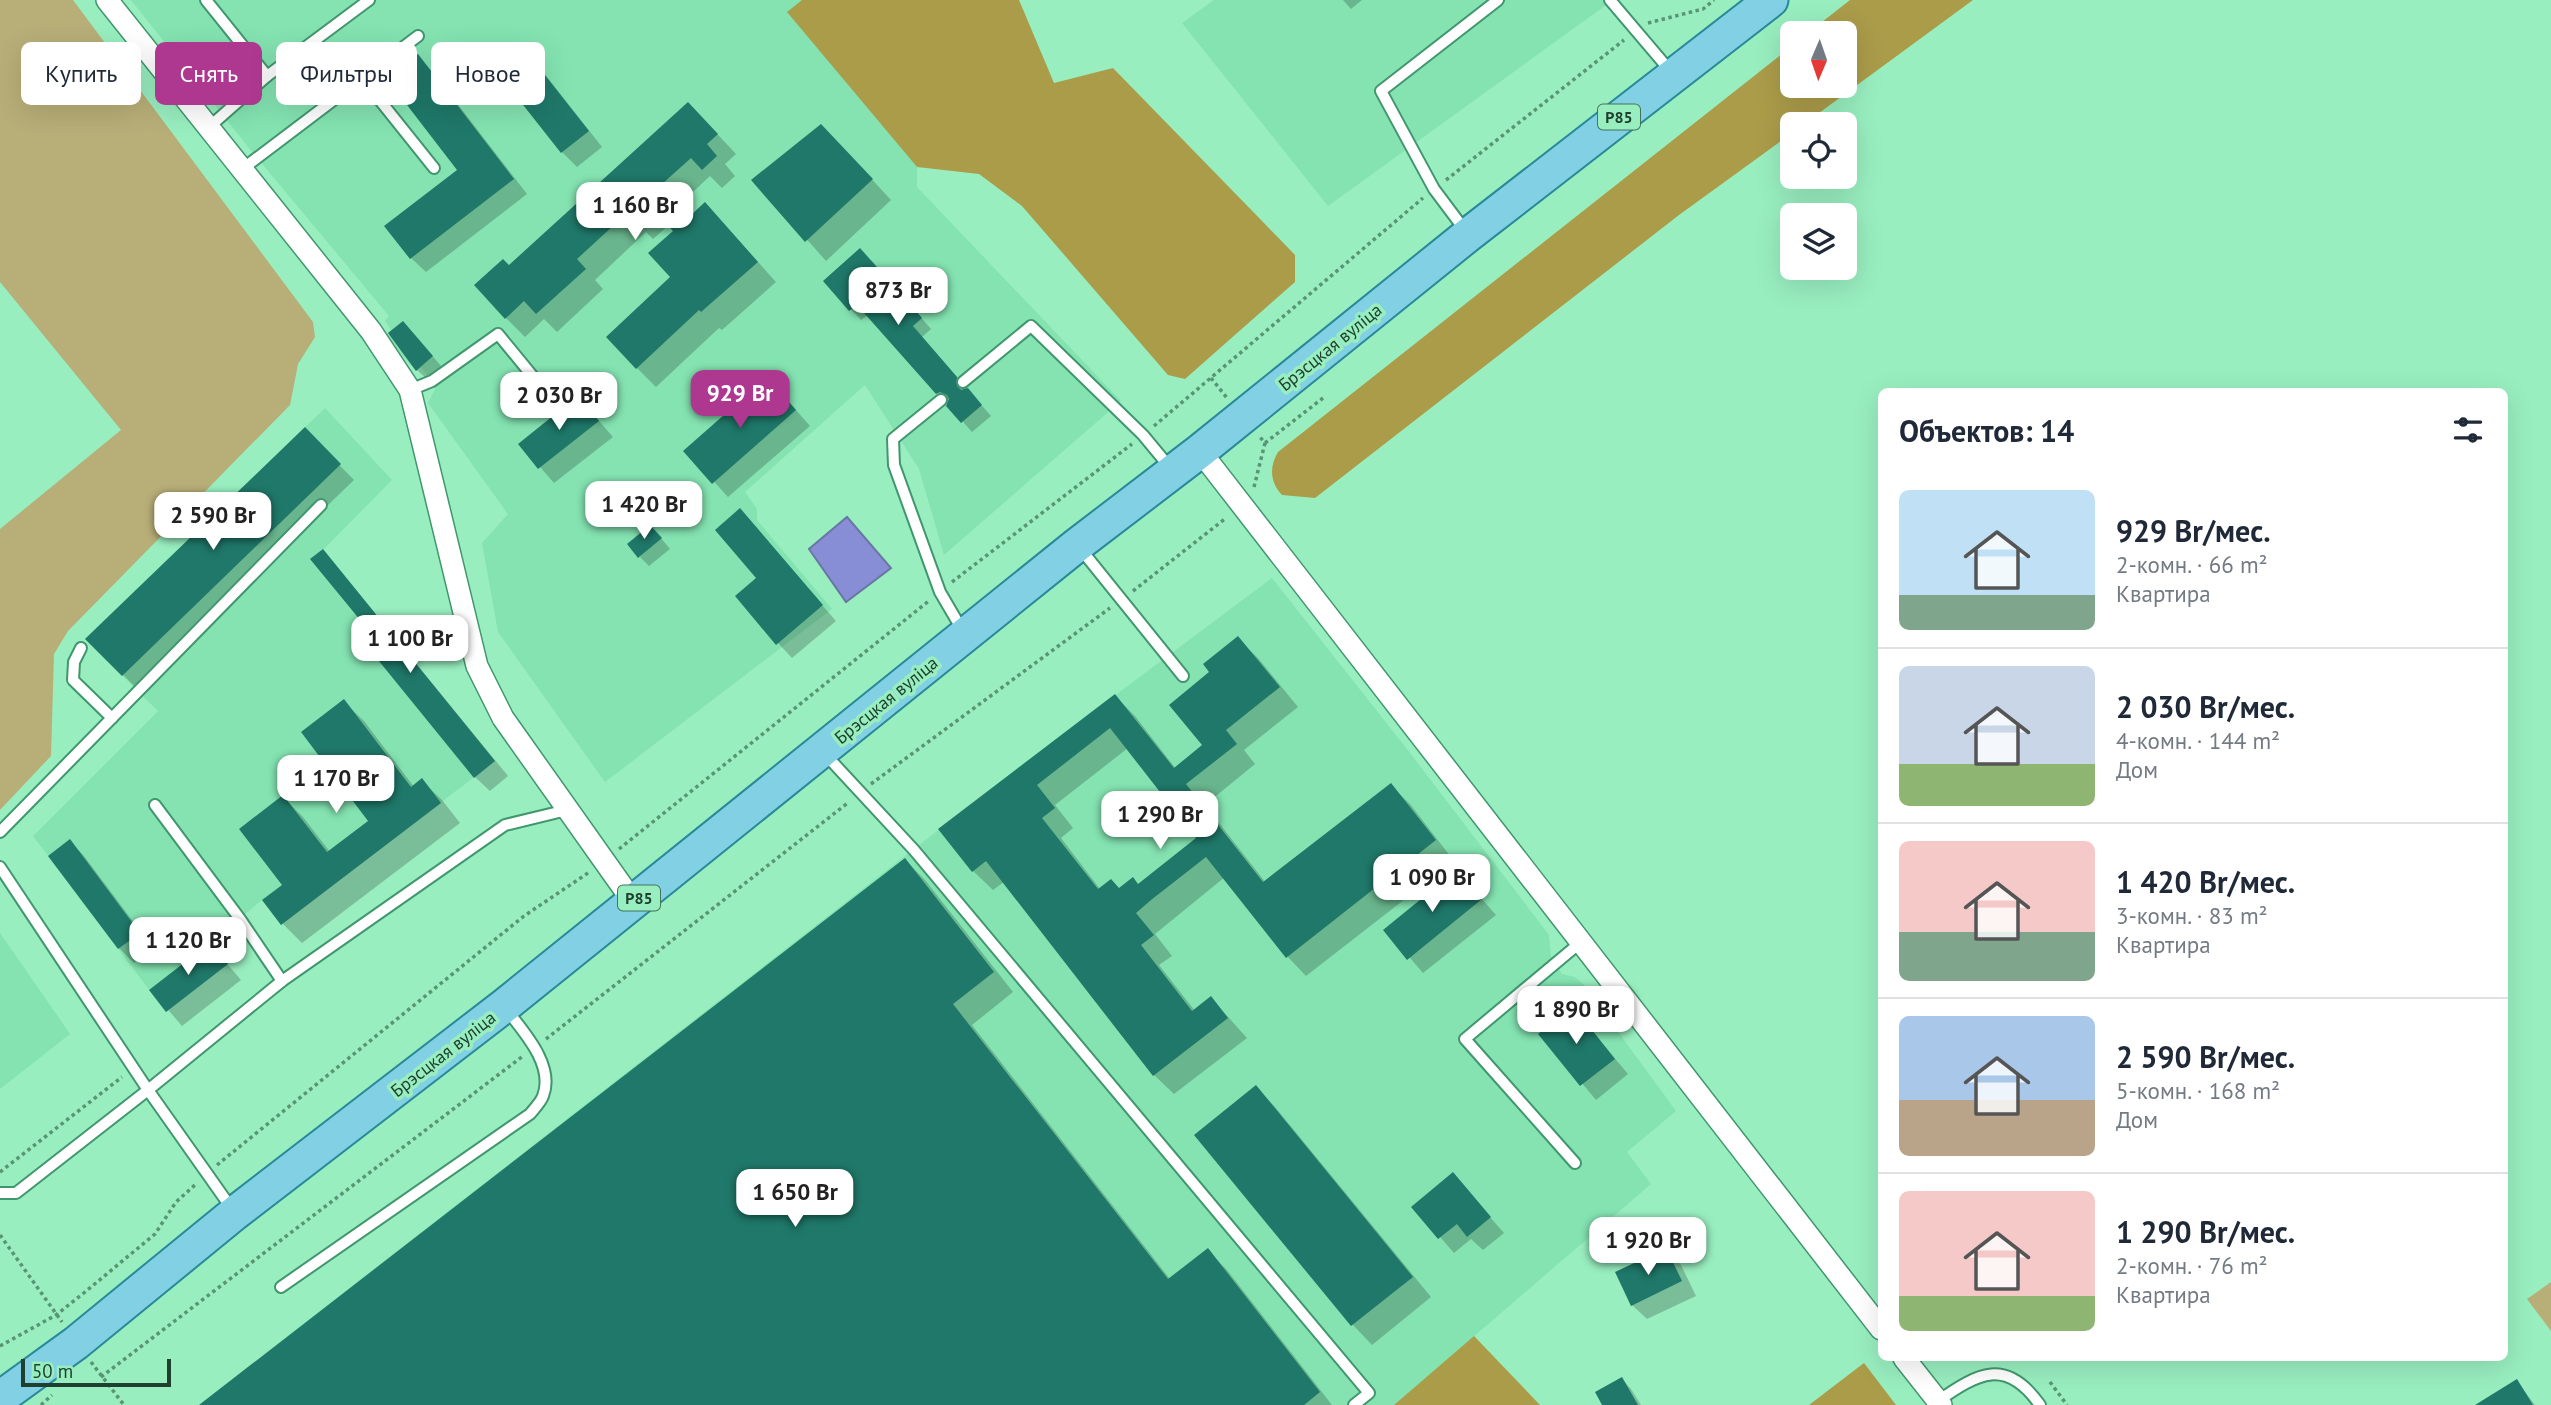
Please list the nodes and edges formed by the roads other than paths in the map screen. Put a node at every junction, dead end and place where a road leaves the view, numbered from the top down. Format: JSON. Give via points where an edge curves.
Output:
{"nodes":[{"id":1,"x":107,"y":0,"type":"edge"},
{"id":2,"x":206,"y":0,"type":"edge"},
{"id":3,"x":369,"y":0,"type":"edge"},
{"id":4,"x":1499,"y":0,"type":"edge"},
{"id":5,"x":1610,"y":0,"type":"edge"},
{"id":6,"x":1771,"y":0,"type":"edge"},
{"id":7,"x":418,"y":36,"type":"dead end"},
{"id":8,"x":410,"y":42,"type":"edge"},
{"id":9,"x":1673,"y":75,"type":"junction"},
{"id":10,"x":267,"y":76,"type":"junction"},
{"id":11,"x":326,"y":105,"type":"edge"},
{"id":12,"x":384,"y":105,"type":"edge"},
{"id":13,"x":208,"y":128,"type":"junction"},
{"id":14,"x":434,"y":168,"type":"dead end"},
{"id":15,"x":241,"y":170,"type":"junction"},
{"id":16,"x":1468,"y":234,"type":"junction"},
{"id":17,"x":962,"y":382,"type":"dead end"},
{"id":18,"x":539,"y":384,"type":"dead end"},
{"id":19,"x":410,"y":390,"type":"junction"},
{"id":20,"x":941,"y":400,"type":"dead end"},
{"id":21,"x":1200,"y":451,"type":"junction"},
{"id":22,"x":1173,"y":472,"type":"junction"},
{"id":23,"x":321,"y":505,"type":"dead end"},
{"id":24,"x":1077,"y":545,"type":"junction"},
{"id":25,"x":965,"y":636,"type":"junction"},
{"id":26,"x":81,"y":649,"type":"dead end"},
{"id":27,"x":1183,"y":676,"type":"dead end"},
{"id":28,"x":112,"y":718,"type":"junction"},
{"id":29,"x":822,"y":751,"type":"junction"},
{"id":30,"x":155,"y":804,"type":"dead end"},
{"id":31,"x":567,"y":810,"type":"junction"},
{"id":32,"x":0,"y":832,"type":"edge"},
{"id":33,"x":0,"y":867,"type":"edge"},
{"id":34,"x":634,"y":902,"type":"junction"},
{"id":35,"x":1581,"y":942,"type":"junction"},
{"id":36,"x":282,"y":981,"type":"junction"},
{"id":37,"x":504,"y":1006,"type":"junction"},
{"id":38,"x":148,"y":1090,"type":"junction"},
{"id":39,"x":1575,"y":1163,"type":"dead end"},
{"id":40,"x":0,"y":1193,"type":"edge"},
{"id":41,"x":235,"y":1213,"type":"junction"},
{"id":42,"x":281,"y":1287,"type":"dead end"},
{"id":43,"x":1878,"y":1325,"type":"edge"},
{"id":44,"x":1906,"y":1361,"type":"edge"},
{"id":45,"x":0,"y":1398,"type":"edge"},
{"id":46,"x":1939,"y":1403,"type":"edge"},
{"id":47,"x":1354,"y":1405,"type":"edge"},
{"id":48,"x":2040,"y":1405,"type":"edge"}],
"edges":[{"from":1,"to":13,"type":"street"},
{"from":2,"to":10,"type":"lane"},
{"from":3,"to":10,"type":"lane"},
{"from":4,"to":16,"type":"lane","via":[[1381,91],[1434,189]]},
{"from":5,"to":9,"type":"lane"},
{"from":6,"to":9,"type":"main road","name":"Брэсцкая вуліца","number":"Р85"},
{"from":7,"to":8,"type":"lane"},
{"from":9,"to":16,"type":"main road","name":"Брэсцкая вуліца","number":"Р85"},
{"from":10,"to":13,"type":"lane"},
{"from":11,"to":15,"type":"lane"},
{"from":12,"to":14,"type":"lane"},
{"from":13,"to":15,"type":"street"},
{"from":15,"to":19,"type":"street","via":[[371,331]]},
{"from":16,"to":21,"type":"main road","name":"Брэсцкая вуліца","number":"Р85"},
{"from":17,"to":22,"type":"lane","via":[[1031,326],[1143,435]]},
{"from":18,"to":19,"type":"lane","via":[[498,334],[432,381]]},
{"from":19,"to":31,"type":"street","via":[[477,666],[502,718]]},
{"from":20,"to":25,"type":"lane","via":[[893,439],[894,465],[940,592]]},
{"from":21,"to":22,"type":"main road","name":"Брэсцкая вуліца","number":"Р85"},
{"from":21,"to":35,"type":"street"},
{"from":22,"to":24,"type":"main road","name":"Брэсцкая вуліца","number":"Р85"},
{"from":23,"to":28,"type":"lane"},
{"from":24,"to":25,"type":"main road","name":"Брэсцкая вуліца","number":"Р85"},
{"from":24,"to":27,"type":"lane"},
{"from":25,"to":29,"type":"main road","name":"Брэсцкая вуліца","number":"Р85"},
{"from":26,"to":28,"type":"lane","via":[[74,662],[73,680]]},
{"from":28,"to":32,"type":"lane"},
{"from":29,"to":34,"type":"main road","name":"Брэсцкая вуліца","number":"Р85"},
{"from":29,"to":47,"type":"lane","via":[[914,850],[1370,1393]]},
{"from":30,"to":36,"type":"lane"},
{"from":31,"to":34,"type":"street"},
{"from":31,"to":36,"type":"lane","via":[[505,825]]},
{"from":33,"to":38,"type":"lane"},
{"from":34,"to":37,"type":"main road","name":"Брэсцкая вуліца","number":"Р85"},
{"from":35,"to":39,"type":"lane","via":[[1465,1039]]},
{"from":35,"to":43,"type":"street"},
{"from":36,"to":38,"type":"lane"},
{"from":37,"to":41,"type":"main road","name":"Брэсцкая вуліца","number":"Р85"},
{"from":37,"to":42,"type":"lane","via":[[535,1047],[545,1070],[544,1096],[530,1114]]},
{"from":38,"to":40,"type":"lane","via":[[16,1193]]},
{"from":38,"to":41,"type":"lane"},
{"from":41,"to":45,"type":"main road","name":"Брэсцкая вуліца","number":"Р85","via":[[76,1343]]},
{"from":44,"to":46,"type":"street"},
{"from":46,"to":48,"type":"lane","via":[[1974,1377],[1998,1374],[2014,1378]]}]}
